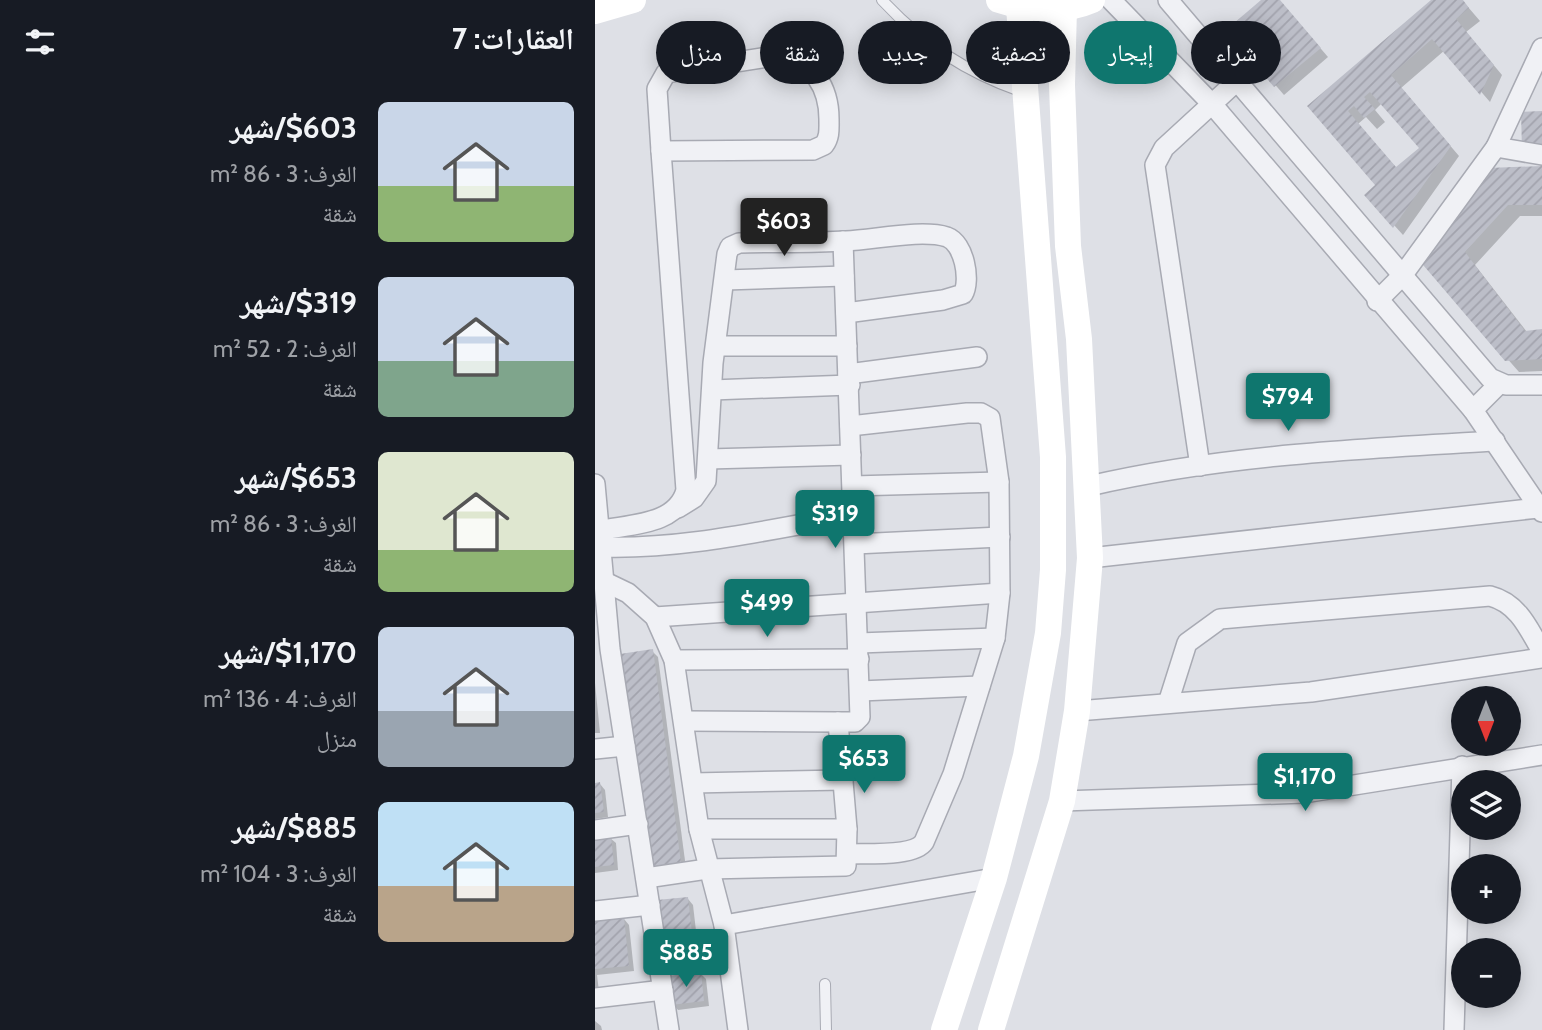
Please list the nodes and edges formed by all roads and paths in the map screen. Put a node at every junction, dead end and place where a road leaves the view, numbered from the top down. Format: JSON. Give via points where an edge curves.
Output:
{"nodes":[{"id":1,"x":883,"y":0,"type":"edge"},
{"id":2,"x":1092,"y":0,"type":"edge"},
{"id":3,"x":1111,"y":0,"type":"edge"},
{"id":4,"x":1168,"y":0,"type":"edge"},
{"id":5,"x":1009,"y":3,"type":"edge"},
{"id":6,"x":1064,"y":8,"type":"junction"},
{"id":7,"x":1191,"y":26,"type":"edge"},
{"id":8,"x":1542,"y":48,"type":"edge"},
{"id":9,"x":1536,"y":75,"type":"edge"},
{"id":10,"x":1234,"y":84,"type":"edge"},
{"id":11,"x":1241,"y":84,"type":"edge"},
{"id":12,"x":1025,"y":93,"type":"junction"},
{"id":13,"x":1212,"y":104,"type":"junction"},
{"id":14,"x":1496,"y":148,"type":"junction"},
{"id":15,"x":661,"y":152,"type":"junction"},
{"id":16,"x":1542,"y":155,"type":"edge"},
{"id":17,"x":843,"y":242,"type":"junction"},
{"id":18,"x":844,"y":276,"type":"junction"},
{"id":19,"x":1402,"y":276,"type":"junction"},
{"id":20,"x":725,"y":280,"type":"junction"},
{"id":21,"x":1377,"y":301,"type":"junction"},
{"id":22,"x":846,"y":313,"type":"junction"},
{"id":23,"x":716,"y":346,"type":"junction"},
{"id":24,"x":847,"y":346,"type":"junction"},
{"id":25,"x":977,"y":356,"type":"dead end"},
{"id":26,"x":849,"y":380,"type":"junction"},
{"id":27,"x":1499,"y":384,"type":"junction"},
{"id":28,"x":1542,"y":385,"type":"edge"},
{"id":29,"x":712,"y":390,"type":"junction"},
{"id":30,"x":1473,"y":410,"type":"junction"},
{"id":31,"x":850,"y":426,"type":"junction"},
{"id":32,"x":1495,"y":441,"type":"junction"},
{"id":33,"x":851,"y":454,"type":"junction"},
{"id":34,"x":708,"y":459,"type":"junction"},
{"id":35,"x":1200,"y":466,"type":"junction"},
{"id":36,"x":999,"y":482,"type":"junction"},
{"id":37,"x":595,"y":484,"type":"edge"},
{"id":38,"x":853,"y":486,"type":"junction"},
{"id":39,"x":1089,"y":486,"type":"junction"},
{"id":40,"x":678,"y":508,"type":"junction"},
{"id":41,"x":1540,"y":510,"type":"edge"},
{"id":42,"x":854,"y":515,"type":"junction"},
{"id":43,"x":1000,"y":537,"type":"junction"},
{"id":44,"x":855,"y":544,"type":"junction"},
{"id":45,"x":598,"y":546,"type":"edge"},
{"id":46,"x":1090,"y":558,"type":"junction"},
{"id":47,"x":603,"y":581,"type":"junction"},
{"id":48,"x":1000,"y":593,"type":"junction"},
{"id":49,"x":857,"y":605,"type":"junction"},
{"id":50,"x":655,"y":617,"type":"junction"},
{"id":51,"x":995,"y":638,"type":"junction"},
{"id":52,"x":603,"y":650,"type":"edge"},
{"id":53,"x":859,"y":651,"type":"junction"},
{"id":54,"x":1542,"y":652,"type":"edge"},
{"id":55,"x":1542,"y":658,"type":"edge"},
{"id":56,"x":674,"y":660,"type":"junction"},
{"id":57,"x":980,"y":686,"type":"junction"},
{"id":58,"x":860,"y":691,"type":"junction"},
{"id":59,"x":1168,"y":703,"type":"junction"},
{"id":60,"x":1077,"y":710,"type":"junction"},
{"id":61,"x":685,"y":721,"type":"junction"},
{"id":62,"x":838,"y":722,"type":"junction"},
{"id":63,"x":625,"y":746,"type":"junction"},
{"id":64,"x":595,"y":749,"type":"edge"},
{"id":65,"x":1542,"y":755,"type":"edge"},
{"id":66,"x":1462,"y":766,"type":"junction"},
{"id":67,"x":843,"y":780,"type":"junction"},
{"id":68,"x":692,"y":783,"type":"junction"},
{"id":69,"x":1062,"y":802,"type":"junction"},
{"id":70,"x":638,"y":824,"type":"junction"},
{"id":71,"x":699,"y":829,"type":"junction"},
{"id":72,"x":847,"y":829,"type":"junction"},
{"id":73,"x":595,"y":830,"type":"edge"},
{"id":74,"x":848,"y":854,"type":"junction"},
{"id":75,"x":707,"y":869,"type":"junction"},
{"id":76,"x":646,"y":878,"type":"junction"},
{"id":77,"x":994,"y":878,"type":"junction"},
{"id":78,"x":650,"y":905,"type":"junction"},
{"id":79,"x":595,"y":911,"type":"edge"},
{"id":80,"x":724,"y":925,"type":"junction"},
{"id":81,"x":825,"y":984,"type":"dead end"},
{"id":82,"x":663,"y":990,"type":"junction"},
{"id":83,"x":595,"y":998,"type":"edge"},
{"id":84,"x":669,"y":1030,"type":"edge"},
{"id":85,"x":738,"y":1030,"type":"edge"},
{"id":86,"x":826,"y":1030,"type":"edge"},
{"id":87,"x":944,"y":1030,"type":"edge"},
{"id":88,"x":991,"y":1030,"type":"edge"},
{"id":89,"x":1454,"y":1030,"type":"edge"}],
"edges":[{"from":1,"to":12,"type":"lane","via":[[905,25],[954,62]]},
{"from":2,"to":6,"type":"street"},
{"from":3,"to":13,"type":"street"},
{"from":4,"to":7,"type":"street"},
{"from":5,"to":6,"type":"street"},
{"from":5,"to":12,"type":"street"},
{"from":6,"to":39,"type":"street","via":[[1068,246]]},
{"from":8,"to":9,"type":"street"},
{"from":9,"to":14,"type":"street"},
{"from":10,"to":13,"type":"street"},
{"from":11,"to":19,"type":"street"},
{"from":12,"to":77,"type":"street","via":[[1053,457],[1053,570],[1048,633],[1028,742]]},
{"from":13,"to":21,"type":"street"},
{"from":13,"to":35,"type":"street","via":[[1164,148],[1155,165]]},
{"from":14,"to":16,"type":"street"},
{"from":14,"to":19,"type":"street"},
{"from":15,"to":15,"type":"street","via":[[657,89],[673,70],[781,55],[805,65],[825,90],[829,132],[819,149]]},
{"from":15,"to":40,"type":"street","via":[[685,481],[684,499]]},
{"from":17,"to":18,"type":"street"},
{"from":17,"to":20,"type":"street","via":[[735,243],[727,250]]},
{"from":17,"to":22,"type":"street","via":[[948,237],[962,254],[966,285],[963,294],[943,300]]},
{"from":18,"to":20,"type":"street"},
{"from":18,"to":22,"type":"street"},
{"from":19,"to":21,"type":"street"},
{"from":19,"to":27,"type":"street"},
{"from":20,"to":23,"type":"street"},
{"from":21,"to":30,"type":"street"},
{"from":22,"to":24,"type":"street"},
{"from":23,"to":24,"type":"street"},
{"from":23,"to":29,"type":"street"},
{"from":24,"to":26,"type":"street"},
{"from":25,"to":26,"type":"street"},
{"from":26,"to":29,"type":"street"},
{"from":26,"to":31,"type":"street"},
{"from":27,"to":28,"type":"street"},
{"from":27,"to":30,"type":"street"},
{"from":29,"to":34,"type":"street"},
{"from":30,"to":32,"type":"street"},
{"from":31,"to":33,"type":"street"},
{"from":31,"to":36,"type":"street","via":[[985,414],[994,427]]},
{"from":32,"to":35,"type":"street","via":[[1290,453]]},
{"from":32,"to":41,"type":"street"},
{"from":33,"to":34,"type":"street"},
{"from":33,"to":38,"type":"street"},
{"from":34,"to":40,"type":"street","via":[[706,481]]},
{"from":35,"to":39,"type":"street"},
{"from":36,"to":38,"type":"street"},
{"from":36,"to":43,"type":"street"},
{"from":37,"to":45,"type":"street"},
{"from":38,"to":42,"type":"street"},
{"from":39,"to":46,"type":"street"},
{"from":40,"to":45,"type":"street"},
{"from":41,"to":46,"type":"street"},
{"from":42,"to":44,"type":"street"},
{"from":42,"to":45,"type":"street","via":[[706,540],[638,548]]},
{"from":43,"to":44,"type":"street"},
{"from":43,"to":48,"type":"street"},
{"from":44,"to":49,"type":"street"},
{"from":45,"to":47,"type":"street"},
{"from":46,"to":60,"type":"street"},
{"from":47,"to":50,"type":"street","via":[[628,593]]},
{"from":47,"to":52,"type":"street"},
{"from":48,"to":49,"type":"street"},
{"from":48,"to":51,"type":"street"},
{"from":49,"to":50,"type":"street"},
{"from":49,"to":53,"type":"street"},
{"from":50,"to":56,"type":"street"},
{"from":51,"to":53,"type":"street"},
{"from":51,"to":57,"type":"street"},
{"from":52,"to":63,"type":"street"},
{"from":53,"to":56,"type":"street"},
{"from":53,"to":58,"type":"street"},
{"from":54,"to":59,"type":"street","via":[[1520,615],[1504,600],[1490,596],[1220,619],[1187,643]]},
{"from":55,"to":59,"type":"street","via":[[1311,692]]},
{"from":56,"to":61,"type":"street"},
{"from":57,"to":58,"type":"street"},
{"from":57,"to":74,"type":"street","via":[[953,774],[922,845],[909,851]]},
{"from":58,"to":62,"type":"street","via":[[860,719]]},
{"from":59,"to":60,"type":"street"},
{"from":60,"to":69,"type":"street"},
{"from":61,"to":62,"type":"street"},
{"from":61,"to":68,"type":"street"},
{"from":62,"to":67,"type":"street"},
{"from":63,"to":64,"type":"street"},
{"from":63,"to":70,"type":"street"},
{"from":65,"to":66,"type":"street"},
{"from":66,"to":69,"type":"street","via":[[1304,793]]},
{"from":66,"to":89,"type":"street"},
{"from":67,"to":68,"type":"street"},
{"from":67,"to":72,"type":"street"},
{"from":68,"to":71,"type":"street"},
{"from":69,"to":88,"type":"street"},
{"from":70,"to":73,"type":"street"},
{"from":70,"to":76,"type":"street"},
{"from":71,"to":72,"type":"street"},
{"from":71,"to":75,"type":"street"},
{"from":72,"to":74,"type":"street"},
{"from":74,"to":75,"type":"street","via":[[846,866]]},
{"from":75,"to":76,"type":"street"},
{"from":75,"to":80,"type":"street"},
{"from":76,"to":78,"type":"street"},
{"from":77,"to":80,"type":"street"},
{"from":77,"to":87,"type":"street"},
{"from":78,"to":79,"type":"street"},
{"from":78,"to":82,"type":"street"},
{"from":80,"to":85,"type":"street"},
{"from":81,"to":86,"type":"lane"},
{"from":82,"to":83,"type":"street"},
{"from":82,"to":84,"type":"street"}]}
